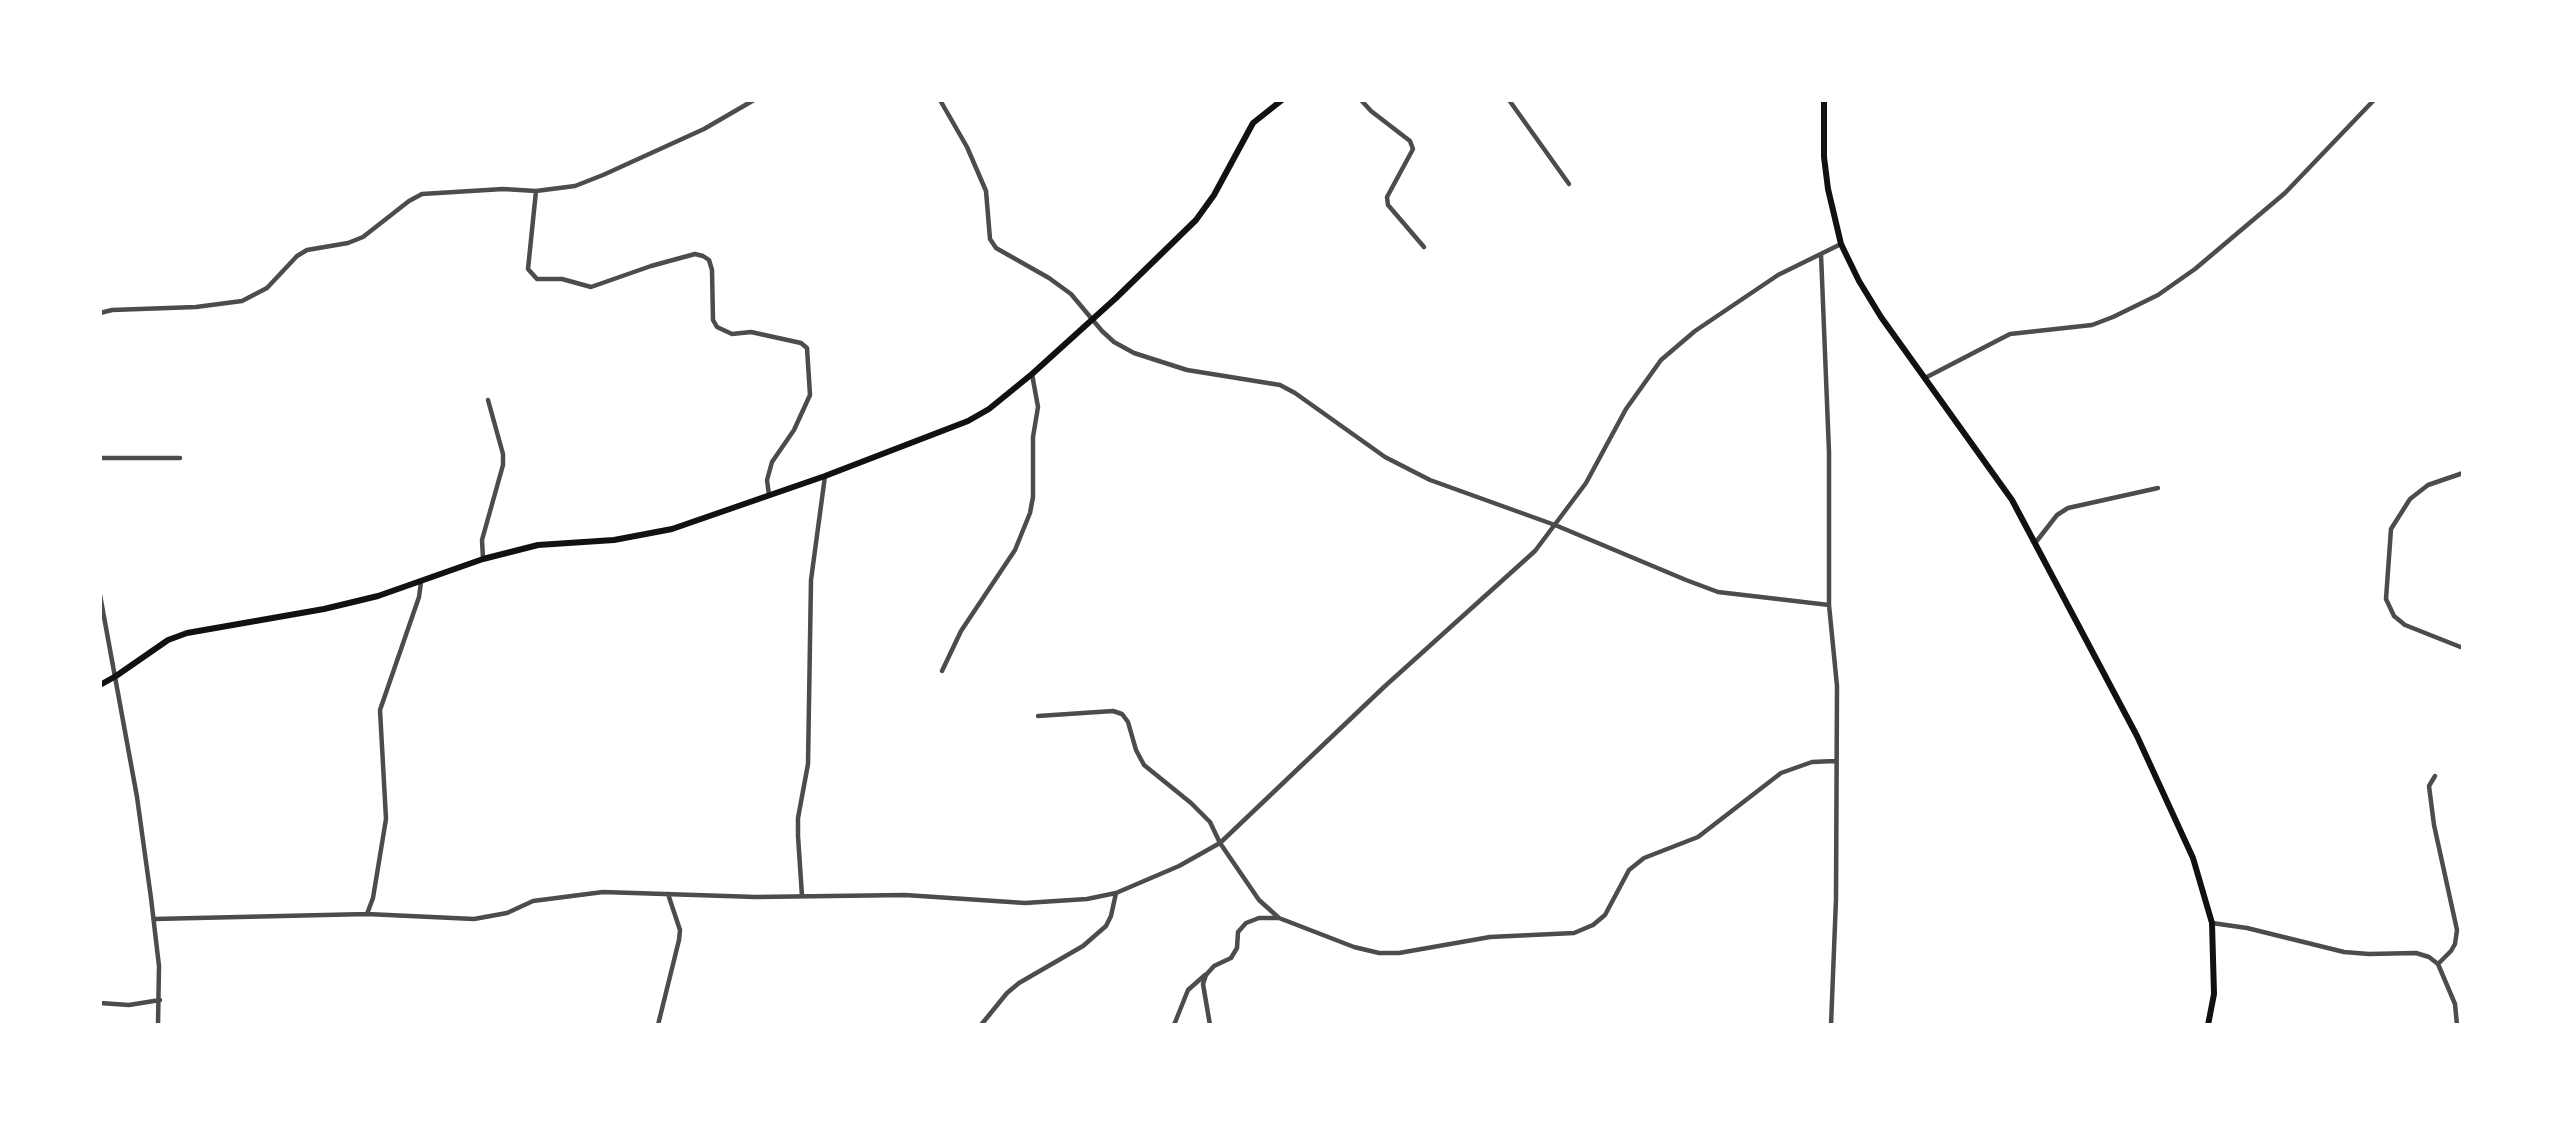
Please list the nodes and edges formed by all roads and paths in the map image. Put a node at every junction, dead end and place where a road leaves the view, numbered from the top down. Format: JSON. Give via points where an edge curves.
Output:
{"nodes":[{"id":1,"x":754,"y":100,"type":"edge"},
{"id":2,"x":940,"y":100,"type":"edge"},
{"id":3,"x":1282,"y":100,"type":"edge"},
{"id":4,"x":1362,"y":100,"type":"edge"},
{"id":5,"x":1509,"y":100,"type":"edge"},
{"id":6,"x":1824,"y":100,"type":"edge"},
{"id":7,"x":2374,"y":100,"type":"edge"},
{"id":8,"x":1569,"y":184,"type":"dead end"},
{"id":9,"x":536,"y":191,"type":"junction"},
{"id":10,"x":1841,"y":244,"type":"junction"},
{"id":11,"x":1424,"y":247,"type":"dead end"},
{"id":12,"x":1821,"y":254,"type":"junction"},
{"id":13,"x":100,"y":313,"type":"edge"},
{"id":14,"x":1092,"y":319,"type":"junction"},
{"id":15,"x":1032,"y":374,"type":"junction"},
{"id":16,"x":1925,"y":378,"type":"junction"},
{"id":17,"x":488,"y":400,"type":"dead end"},
{"id":18,"x":100,"y":458,"type":"edge"},
{"id":19,"x":180,"y":458,"type":"dead end"},
{"id":20,"x":2463,"y":473,"type":"edge"},
{"id":21,"x":825,"y":476,"type":"junction"},
{"id":22,"x":2158,"y":488,"type":"dead end"},
{"id":23,"x":769,"y":495,"type":"junction"},
{"id":24,"x":1555,"y":525,"type":"junction"},
{"id":25,"x":2036,"y":542,"type":"junction"},
{"id":26,"x":483,"y":559,"type":"junction"},
{"id":27,"x":421,"y":582,"type":"junction"},
{"id":28,"x":100,"y":595,"type":"edge"},
{"id":29,"x":1829,"y":605,"type":"junction"},
{"id":30,"x":2463,"y":648,"type":"edge"},
{"id":31,"x":942,"y":671,"type":"dead end"},
{"id":32,"x":116,"y":676,"type":"junction"},
{"id":33,"x":100,"y":685,"type":"edge"},
{"id":34,"x":1038,"y":716,"type":"dead end"},
{"id":35,"x":1835,"y":761,"type":"junction"},
{"id":36,"x":2435,"y":776,"type":"dead end"},
{"id":37,"x":1220,"y":843,"type":"junction"},
{"id":38,"x":1116,"y":893,"type":"junction"},
{"id":39,"x":668,"y":894,"type":"junction"},
{"id":40,"x":802,"y":896,"type":"junction"},
{"id":41,"x":367,"y":914,"type":"junction"},
{"id":42,"x":1279,"y":918,"type":"junction"},
{"id":43,"x":154,"y":919,"type":"junction"},
{"id":44,"x":2212,"y":923,"type":"junction"},
{"id":45,"x":2438,"y":964,"type":"junction"},
{"id":46,"x":1206,"y":975,"type":"junction"},
{"id":47,"x":160,"y":1000,"type":"junction"},
{"id":48,"x":100,"y":1003,"type":"edge"},
{"id":49,"x":158,"y":1025,"type":"edge"},
{"id":50,"x":658,"y":1025,"type":"edge"},
{"id":51,"x":981,"y":1025,"type":"edge"},
{"id":52,"x":1174,"y":1025,"type":"edge"},
{"id":53,"x":1210,"y":1025,"type":"edge"},
{"id":54,"x":1831,"y":1025,"type":"edge"},
{"id":55,"x":2208,"y":1025,"type":"edge"},
{"id":56,"x":2457,"y":1025,"type":"edge"}],
"edges":[{"from":1,"to":9,"type":"street","via":[[603,176],[575,186]]},
{"from":2,"to":14,"type":"street","via":[[986,191],[990,239],[996,248],[1071,294]]},
{"from":3,"to":14,"type":"main road","via":[[1253,123],[1196,220]]},
{"from":4,"to":11,"type":"street","via":[[1410,141],[1412,149],[1387,197],[1388,205]]},
{"from":5,"to":8,"type":"street"},
{"from":6,"to":10,"type":"main road","via":[[1824,157]]},
{"from":7,"to":16,"type":"street","via":[[2285,192],[2158,295],[2092,325],[2010,334]]},
{"from":9,"to":13,"type":"street","via":[[422,194],[363,237],[307,250],[267,288],[243,300]]},
{"from":9,"to":23,"type":"street","via":[[528,269],[537,279],[562,279],[591,287],[651,266],[703,256],[712,270],[717,327],[724,332],[751,332],[801,343],[807,348],[810,395],[772,462]]},
{"from":10,"to":12,"type":"street"},
{"from":10,"to":16,"type":"main road","via":[[1881,317]]},
{"from":12,"to":24,"type":"street","via":[[1778,275],[1661,360]]},
{"from":12,"to":29,"type":"street"},
{"from":14,"to":15,"type":"main road"},
{"from":14,"to":24,"type":"street","via":[[1114,342],[1134,353],[1187,370],[1280,385],[1401,466]]},
{"from":15,"to":21,"type":"main road","via":[[968,421]]},
{"from":15,"to":31,"type":"street","via":[[1038,407],[1030,513],[1015,551],[961,631]]},
{"from":16,"to":25,"type":"main road","via":[[2012,500]]},
{"from":17,"to":26,"type":"street","via":[[503,465],[482,540]]},
{"from":18,"to":19,"type":"street"},
{"from":20,"to":30,"type":"street","via":[[2428,485],[2410,499],[2391,528],[2386,600],[2394,617],[2405,625]]},
{"from":21,"to":23,"type":"main road"},
{"from":21,"to":40,"type":"street","via":[[811,580],[808,764],[798,818]]},
{"from":22,"to":25,"type":"street","via":[[2068,508]]},
{"from":23,"to":26,"type":"main road","via":[[651,535],[538,545]]},
{"from":24,"to":29,"type":"street","via":[[1718,592]]},
{"from":24,"to":37,"type":"street","via":[[1535,551]]},
{"from":25,"to":44,"type":"main road","via":[[2165,792],[2193,858]]},
{"from":26,"to":27,"type":"main road"},
{"from":27,"to":32,"type":"main road","via":[[324,609],[187,632],[168,639]]},
{"from":27,"to":41,"type":"street","via":[[380,710],[386,819]]},
{"from":28,"to":32,"type":"street"},
{"from":29,"to":35,"type":"street","via":[[1837,686]]},
{"from":32,"to":33,"type":"main road"},
{"from":32,"to":43,"type":"street"},
{"from":34,"to":37,"type":"street","via":[[1113,710],[1122,714],[1144,765],[1210,822]]},
{"from":35,"to":42,"type":"street","via":[[1805,764],[1782,773],[1698,836],[1644,858],[1629,870],[1605,915],[1574,933],[1490,937],[1379,953]]},
{"from":35,"to":54,"type":"street"},
{"from":36,"to":45,"type":"street","via":[[2429,786],[2434,825],[2457,930],[2455,944]]},
{"from":37,"to":38,"type":"street"},
{"from":37,"to":42,"type":"street","via":[[1259,900]]},
{"from":38,"to":40,"type":"street","via":[[1025,903],[905,895]]},
{"from":38,"to":51,"type":"street","via":[[1106,926],[1083,946],[1019,983]]},
{"from":39,"to":40,"type":"street"},
{"from":39,"to":41,"type":"street","via":[[566,895],[474,919]]},
{"from":39,"to":50,"type":"street","via":[[680,930]]},
{"from":41,"to":43,"type":"street"},
{"from":42,"to":46,"type":"street","via":[[1246,923],[1238,932],[1231,958]]},
{"from":43,"to":47,"type":"street"},
{"from":44,"to":45,"type":"street","via":[[2344,951],[2416,953]]},
{"from":44,"to":55,"type":"main road","via":[[2214,994]]},
{"from":45,"to":56,"type":"street","via":[[2455,1004]]},
{"from":46,"to":52,"type":"street","via":[[1188,990]]},
{"from":46,"to":53,"type":"street","via":[[1203,985]]},
{"from":47,"to":48,"type":"street"},
{"from":47,"to":49,"type":"street"}]}
